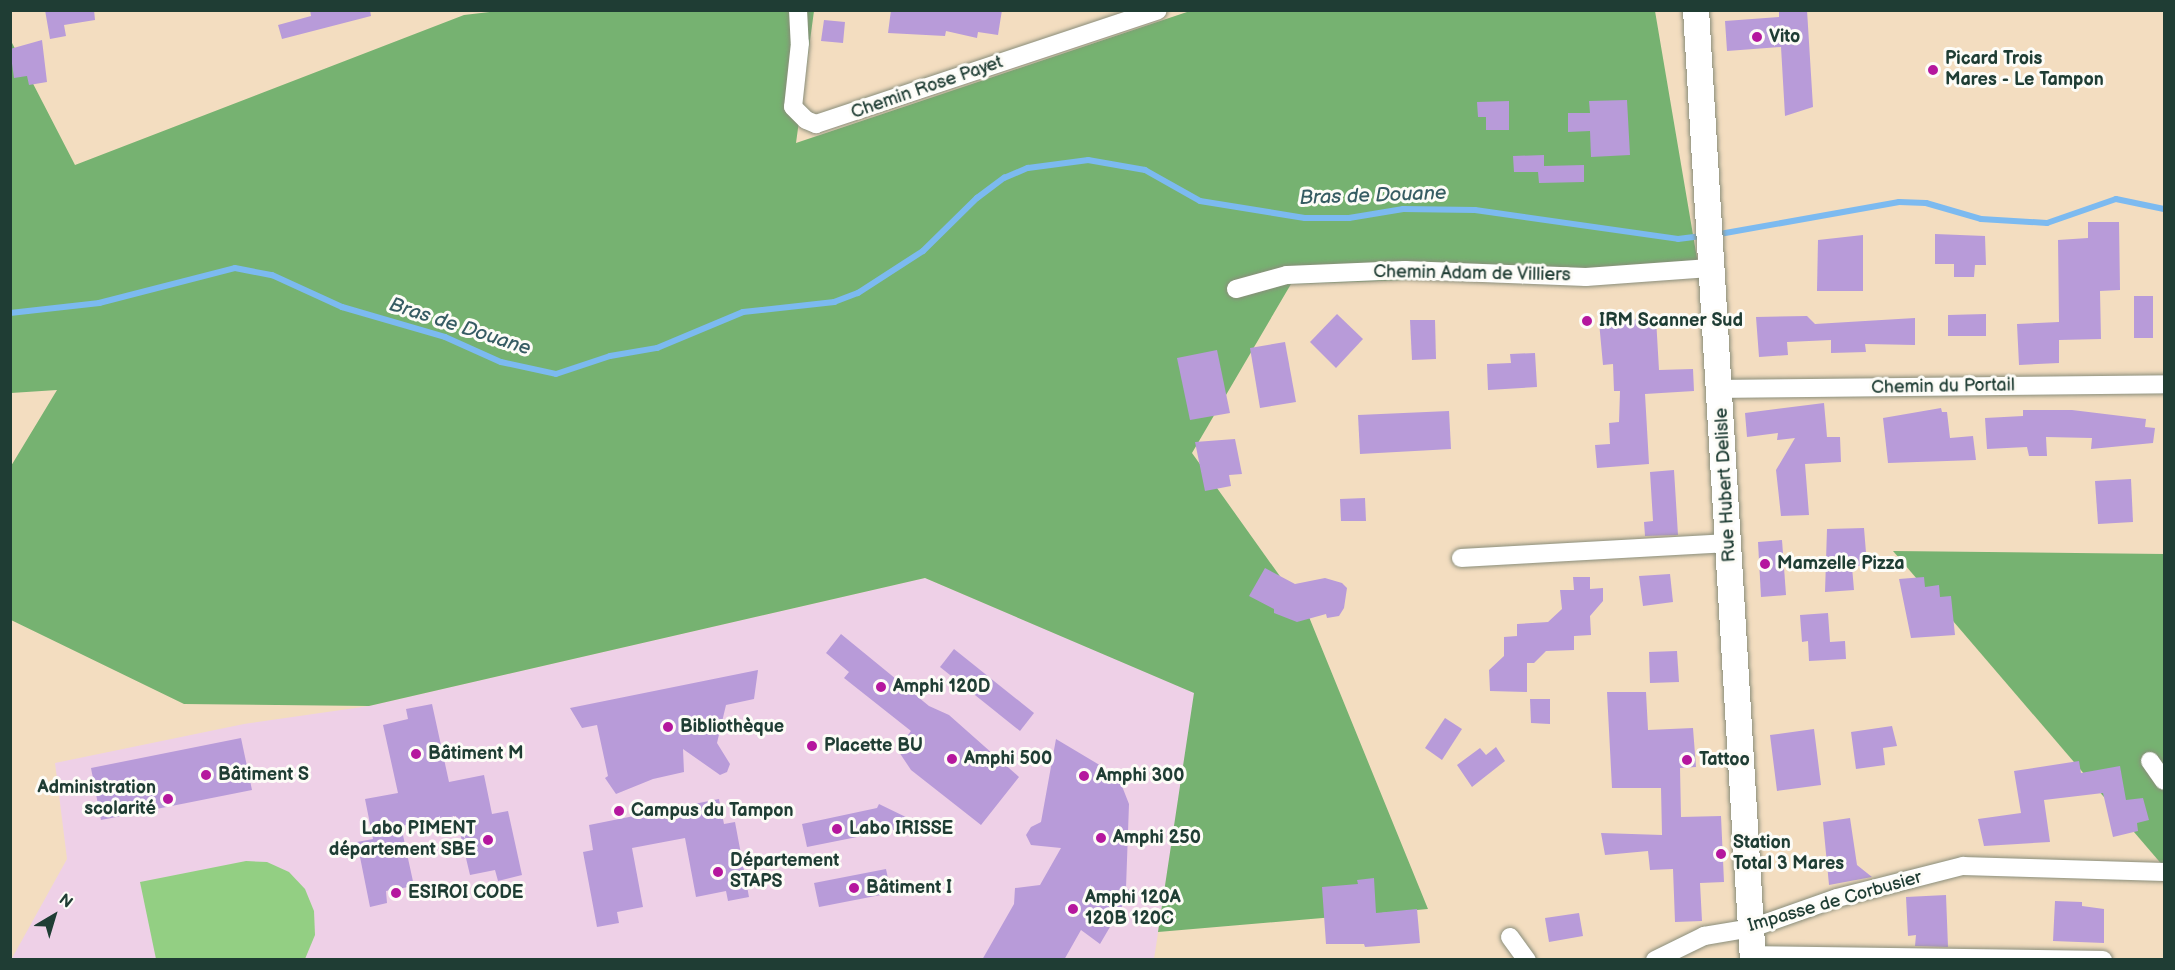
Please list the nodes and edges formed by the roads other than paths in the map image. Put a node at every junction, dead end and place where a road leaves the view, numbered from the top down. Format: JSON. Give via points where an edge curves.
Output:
{"nodes":[{"id":1,"x":798,"y":10,"type":"edge"},
{"id":2,"x":1158,"y":10,"type":"edge"},
{"id":3,"x":1696,"y":10,"type":"edge"},
{"id":4,"x":1710,"y":262,"type":"junction"},
{"id":5,"x":1236,"y":289,"type":"dead end"},
{"id":6,"x":2164,"y":384,"type":"edge"},
{"id":7,"x":1721,"y":389,"type":"junction"},
{"id":8,"x":1729,"y":543,"type":"junction"},
{"id":9,"x":1461,"y":558,"type":"dead end"},
{"id":10,"x":2150,"y":761,"type":"dead end"},
{"id":11,"x":2164,"y":780,"type":"edge"},
{"id":12,"x":2164,"y":872,"type":"edge"},
{"id":13,"x":1752,"y":928,"type":"junction"},
{"id":14,"x":1510,"y":938,"type":"dead end"},
{"id":15,"x":1752,"y":957,"type":"edge"},
{"id":16,"x":1527,"y":960,"type":"edge"},
{"id":17,"x":1655,"y":960,"type":"edge"},
{"id":18,"x":2103,"y":960,"type":"edge"}],
"edges":[{"from":1,"to":2,"type":"street","name":"Chemin Rose Payet","via":[[801,43],[793,107],[798,115],[816,124]]},
{"from":3,"to":4,"type":"main road","name":"Rue Hubert Delisle"},
{"from":4,"to":5,"type":"street","name":"Chemin Adam de Villiers","via":[[1586,277],[1405,270],[1322,273],[1287,275]]},
{"from":4,"to":7,"type":"main road","name":"Rue Hubert Delisle"},
{"from":6,"to":7,"type":"street","name":"Chemin du Portail"},
{"from":7,"to":8,"type":"main road","name":"Rue Hubert Delisle"},
{"from":8,"to":9,"type":"street"},
{"from":8,"to":13,"type":"main road","name":"Rue Hubert Delisle"},
{"from":10,"to":11,"type":"street"},
{"from":12,"to":13,"type":"street","name":"Impasse de Corbusier","via":[[1963,866],[1837,898]]},
{"from":13,"to":15,"type":"main road","name":"Rue Hubert Delisle"},
{"from":13,"to":17,"type":"street","name":"Impasse de Corbusier","via":[[1704,936]]},
{"from":14,"to":16,"type":"street"},
{"from":15,"to":18,"type":"street"}]}
